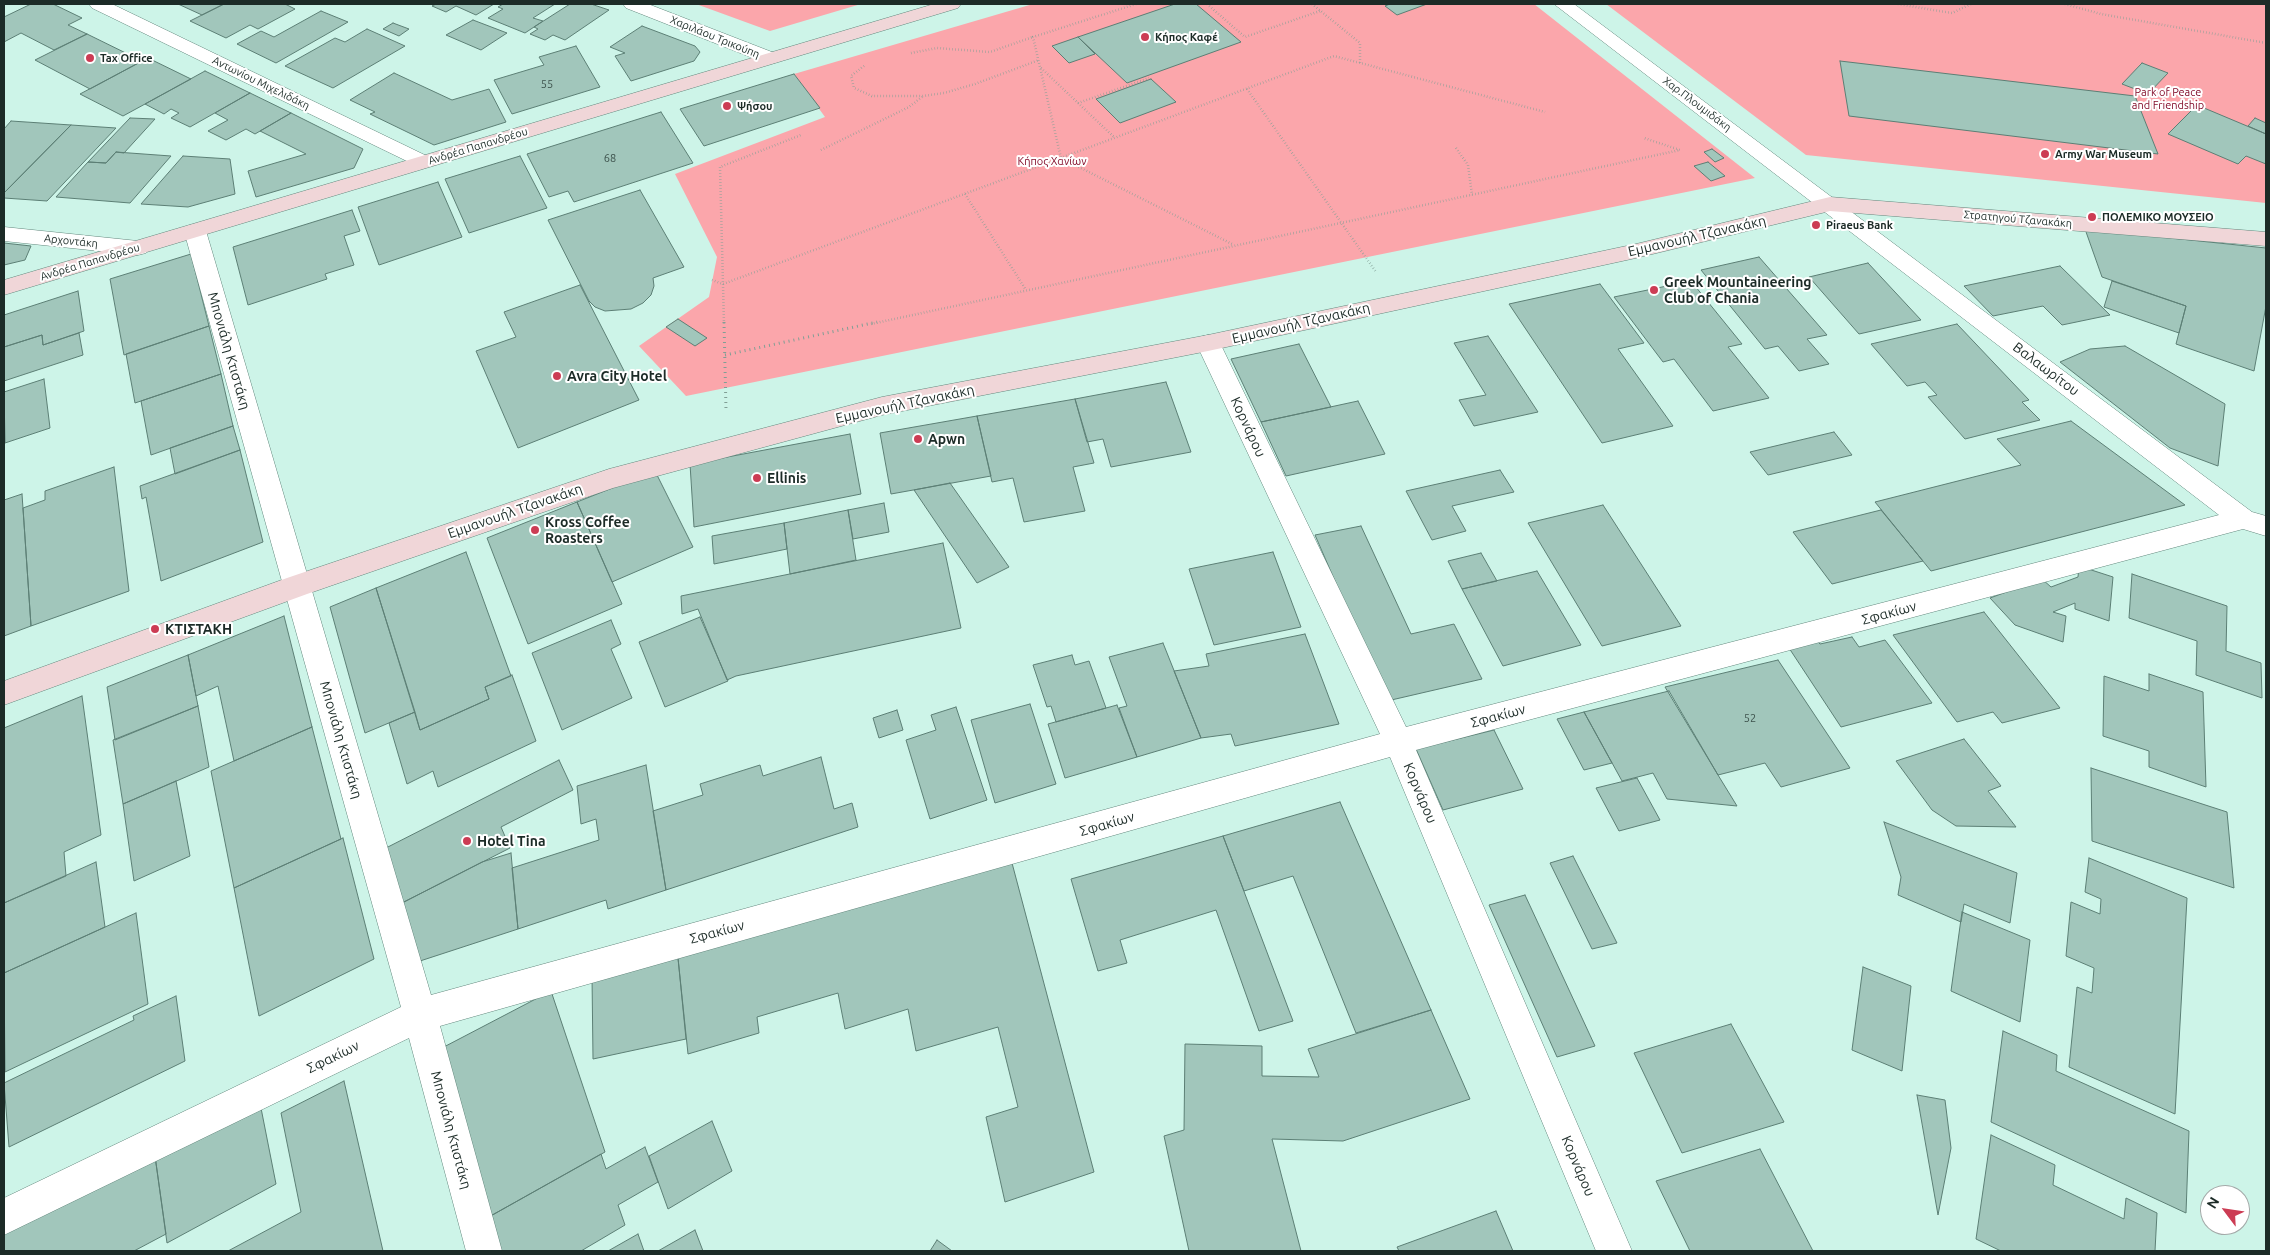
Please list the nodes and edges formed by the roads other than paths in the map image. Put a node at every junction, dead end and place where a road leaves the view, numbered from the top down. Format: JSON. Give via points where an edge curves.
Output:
{"nodes":[{"id":1,"x":98,"y":4,"type":"edge"},
{"id":2,"x":632,"y":4,"type":"edge"},
{"id":3,"x":952,"y":4,"type":"edge"},
{"id":4,"x":1563,"y":4,"type":"edge"},
{"id":5,"x":770,"y":58,"type":"junction"},
{"id":6,"x":424,"y":162,"type":"junction"},
{"id":7,"x":1830,"y":204,"type":"junction"},
{"id":8,"x":194,"y":231,"type":"junction"},
{"id":9,"x":4,"y":234,"type":"edge"},
{"id":10,"x":2266,"y":238,"type":"edge"},
{"id":11,"x":138,"y":248,"type":"junction"},
{"id":12,"x":4,"y":288,"type":"edge"},
{"id":13,"x":1208,"y":343,"type":"junction"},
{"id":14,"x":2255,"y":523,"type":"edge"},
{"id":15,"x":297,"y":586,"type":"junction"},
{"id":16,"x":4,"y":693,"type":"edge"},
{"id":17,"x":1398,"y":742,"type":"junction"},
{"id":18,"x":420,"y":1014,"type":"junction"},
{"id":19,"x":4,"y":1216,"type":"edge"},
{"id":20,"x":484,"y":1251,"type":"edge"},
{"id":21,"x":1614,"y":1251,"type":"edge"}],
"edges":[{"from":1,"to":6,"type":"street","name":"Αντωνίου Μιχελιδάκη"},
{"from":2,"to":5,"type":"street","name":"Χαριλάου Τρικούπη"},
{"from":3,"to":5,"type":"main road","name":"Ανδρέα Παπανδρέου"},
{"from":4,"to":7,"type":"street","name":"Χαρ.Πλουμιδάκη"},
{"from":5,"to":6,"type":"main road","name":"Ανδρέα Παπανδρέου"},
{"from":6,"to":8,"type":"main road","name":"Ανδρέα Παπανδρέου"},
{"from":7,"to":10,"type":"main road","name":"Στρατηγού Τζανακάκη"},
{"from":7,"to":13,"type":"main road","name":"Εμμανουήλ Τζανακάκη","via":[[1636,251]]},
{"from":7,"to":14,"type":"street","name":"Βαλαωρίτου"},
{"from":8,"to":11,"type":"main road","name":"Ανδρέα Παπανδρέου"},
{"from":8,"to":15,"type":"street","name":"Μπονιάλη Κτιστάκη"},
{"from":9,"to":11,"type":"street","name":"Αρχοντάκη"},
{"from":11,"to":12,"type":"main road","name":"Ανδρέα Παπανδρέου"},
{"from":13,"to":15,"type":"main road","name":"Εμμανουήλ Τζανακάκη","via":[[882,406],[609,479]]},
{"from":13,"to":17,"type":"street","name":"Κορνάρου"},
{"from":14,"to":17,"type":"street","name":"Σφακίων"},
{"from":15,"to":16,"type":"main road","name":"Εμμανουήλ Τζανακάκη"},
{"from":15,"to":18,"type":"street","name":"Μπονιάλη Κτιστάκη"},
{"from":17,"to":18,"type":"street","name":"Σφακίων"},
{"from":17,"to":21,"type":"street","name":"Κορνάρου"},
{"from":18,"to":19,"type":"street","name":"Σφακίων"},
{"from":18,"to":20,"type":"street","name":"Μπονιάλη Κτιστάκη"}]}
